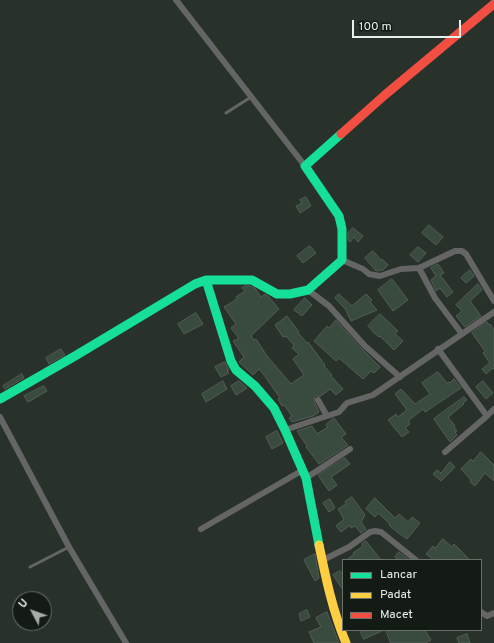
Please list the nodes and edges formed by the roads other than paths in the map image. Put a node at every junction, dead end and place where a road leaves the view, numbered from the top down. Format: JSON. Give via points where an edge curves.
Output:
{"nodes":[{"id":1,"x":176,"y":0,"type":"edge"},
{"id":2,"x":494,"y":4,"type":"edge"},
{"id":3,"x":252,"y":97,"type":"junction"},
{"id":4,"x":226,"y":113,"type":"dead end"},
{"id":5,"x":305,"y":166,"type":"junction"},
{"id":6,"x":342,"y":260,"type":"junction"},
{"id":7,"x":420,"y":268,"type":"junction"},
{"id":8,"x":206,"y":280,"type":"junction"},
{"id":9,"x":308,"y":290,"type":"junction"},
{"id":10,"x":494,"y":301,"type":"edge"},
{"id":11,"x":494,"y":312,"type":"edge"},
{"id":12,"x":462,"y":334,"type":"junction"},
{"id":13,"x":438,"y":349,"type":"junction"},
{"id":14,"x":400,"y":377,"type":"junction"},
{"id":15,"x":0,"y":399,"type":"edge"},
{"id":16,"x":318,"y":400,"type":"dead end"},
{"id":17,"x":494,"y":409,"type":"edge"},
{"id":18,"x":328,"y":416,"type":"junction"},
{"id":19,"x":487,"y":416,"type":"junction"},
{"id":20,"x":0,"y":418,"type":"edge"},
{"id":21,"x":285,"y":430,"type":"junction"},
{"id":22,"x":350,"y":449,"type":"dead end"},
{"id":23,"x":445,"y":452,"type":"dead end"},
{"id":24,"x":304,"y":474,"type":"junction"},
{"id":25,"x":201,"y":529,"type":"dead end"},
{"id":26,"x":69,"y":547,"type":"junction"},
{"id":27,"x":415,"y":559,"type":"edge"},
{"id":28,"x":321,"y":560,"type":"junction"},
{"id":29,"x":30,"y":567,"type":"dead end"},
{"id":30,"x":482,"y":613,"type":"edge"},
{"id":31,"x":494,"y":613,"type":"edge"},
{"id":32,"x":126,"y":643,"type":"edge"},
{"id":33,"x":346,"y":643,"type":"edge"}],
"edges":[{"from":1,"to":3,"type":"street"},
{"from":2,"to":5,"type":"street"},
{"from":3,"to":4,"type":"lane"},
{"from":3,"to":5,"type":"street"},
{"from":5,"to":6,"type":"street","via":[[339,216],[342,229]]},
{"from":6,"to":7,"type":"street","via":[[376,276],[401,269]]},
{"from":6,"to":9,"type":"street"},
{"from":7,"to":10,"type":"street","via":[[455,251],[462,251]]},
{"from":7,"to":12,"type":"street","via":[[435,298]]},
{"from":8,"to":9,"type":"street","via":[[252,280],[282,295]]},
{"from":8,"to":15,"type":"street","via":[[195,284]]},
{"from":8,"to":21,"type":"street","via":[[236,370],[266,398]]},
{"from":9,"to":14,"type":"street","via":[[329,306],[365,346]]},
{"from":11,"to":12,"type":"street"},
{"from":12,"to":13,"type":"street"},
{"from":13,"to":14,"type":"street"},
{"from":13,"to":19,"type":"street"},
{"from":14,"to":18,"type":"street","via":[[373,395],[347,403],[339,412]]},
{"from":16,"to":18,"type":"street"},
{"from":17,"to":19,"type":"street"},
{"from":18,"to":21,"type":"street"},
{"from":19,"to":23,"type":"street"},
{"from":20,"to":26,"type":"street"},
{"from":21,"to":24,"type":"street"},
{"from":22,"to":24,"type":"street"},
{"from":24,"to":25,"type":"street"},
{"from":24,"to":28,"type":"street"},
{"from":26,"to":29,"type":"lane"},
{"from":26,"to":32,"type":"street"},
{"from":27,"to":28,"type":"street","via":[[381,532],[375,531]]},
{"from":28,"to":33,"type":"street","via":[[331,602]]},
{"from":30,"to":31,"type":"street","via":[[486,616]]}]}
